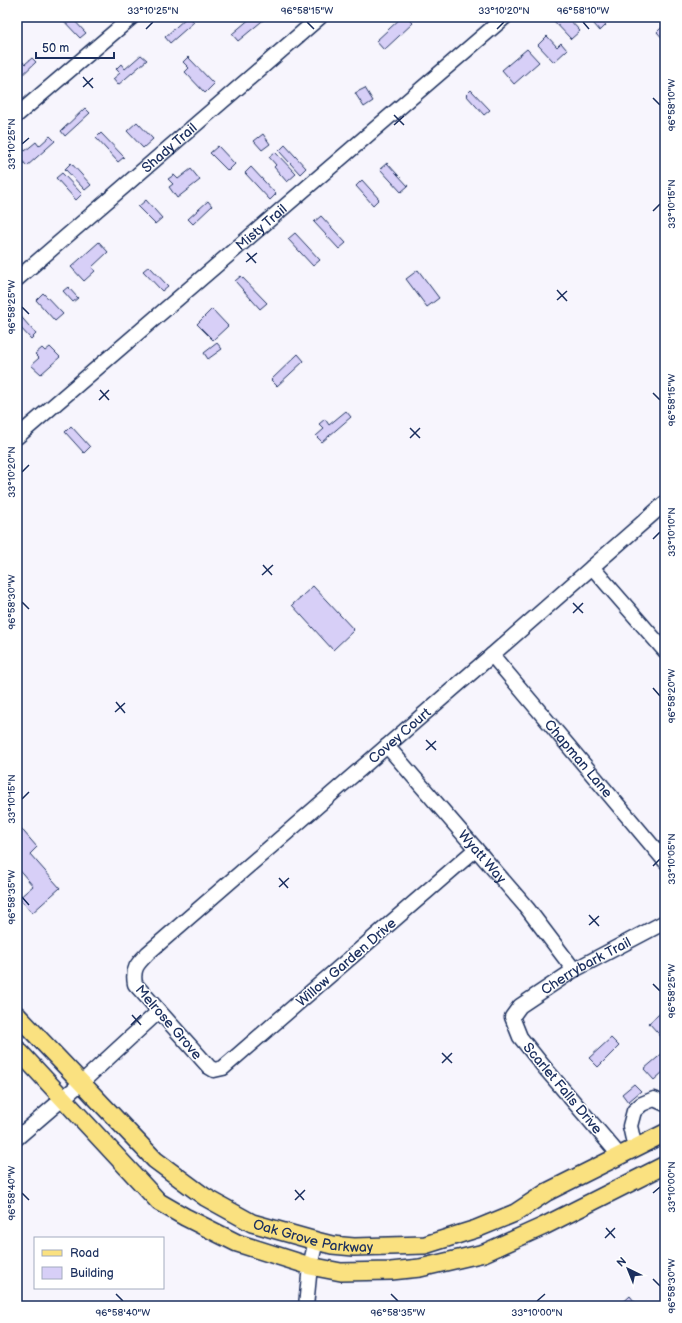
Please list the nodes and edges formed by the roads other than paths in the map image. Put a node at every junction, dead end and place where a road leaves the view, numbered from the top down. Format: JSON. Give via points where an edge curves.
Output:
{"nodes":[{"id":1,"x":132,"y":17,"type":"edge"},
{"id":2,"x":320,"y":17,"type":"edge"},
{"id":3,"x":505,"y":17,"type":"edge"},
{"id":4,"x":17,"y":115,"type":"edge"},
{"id":5,"x":17,"y":279,"type":"edge"},
{"id":6,"x":17,"y":437,"type":"edge"},
{"id":7,"x":665,"y":503,"type":"edge"},
{"id":8,"x":592,"y":568,"type":"junction"},
{"id":9,"x":665,"y":651,"type":"edge"},
{"id":10,"x":492,"y":655,"type":"junction"},
{"id":11,"x":387,"y":746,"type":"junction"},
{"id":12,"x":476,"y":849,"type":"junction"},
{"id":13,"x":665,"y":861,"type":"edge"},
{"id":14,"x":665,"y":922,"type":"edge"},
{"id":15,"x":135,"y":968,"type":"joint"},
{"id":16,"x":574,"y":970,"type":"junction"},
{"id":17,"x":158,"y":1012,"type":"junction"},
{"id":18,"x":17,"y":1015,"type":"edge"},
{"id":19,"x":512,"y":1017,"type":"joint"},
{"id":20,"x":17,"y":1049,"type":"edge"},
{"id":21,"x":214,"y":1070,"type":"joint"},
{"id":22,"x":81,"y":1083,"type":"junction"},
{"id":23,"x":63,"y":1098,"type":"junction"},
{"id":24,"x":665,"y":1104,"type":"edge"},
{"id":25,"x":665,"y":1133,"type":"edge"},
{"id":26,"x":17,"y":1138,"type":"edge"},
{"id":27,"x":635,"y":1148,"type":"junction"},
{"id":28,"x":620,"y":1156,"type":"junction"},
{"id":29,"x":665,"y":1165,"type":"edge"},
{"id":30,"x":316,"y":1241,"type":"junction"},
{"id":31,"x":310,"y":1266,"type":"junction"},
{"id":32,"x":306,"y":1306,"type":"edge"}],
"edges":[{"from":1,"to":4,"type":"street"},
{"from":2,"to":5,"type":"street","name":"Shady Trail"},
{"from":3,"to":6,"type":"street","name":"Misty Trail"},
{"from":7,"to":8,"type":"street","name":"Covey Court"},
{"from":8,"to":9,"type":"street"},
{"from":8,"to":10,"type":"street","name":"Covey Court"},
{"from":10,"to":11,"type":"street","name":"Covey Court"},
{"from":10,"to":13,"type":"street","name":"Chapman Lane"},
{"from":11,"to":12,"type":"street","name":"Wyatt Way"},
{"from":11,"to":15,"type":"street","name":"Covey Court","via":[[148,952]]},
{"from":12,"to":16,"type":"street","name":"Wyatt Way","via":[[527,908]]},
{"from":12,"to":21,"type":"street","name":"Willow Garden Drive","via":[[235,1058],[223,1068]]},
{"from":14,"to":16,"type":"street","name":"Cherrybark Trail"},
{"from":15,"to":17,"type":"street","name":"Melrose Grove","via":[[135,984]]},
{"from":16,"to":19,"type":"street","name":"Cherrybark Trail","via":[[520,1006]]},
{"from":17,"to":21,"type":"street","name":"Melrose Grove"},
{"from":17,"to":22,"type":"street"},
{"from":18,"to":22,"type":"main road","name":"Oak Grove Parkway"},
{"from":19,"to":28,"type":"street","name":"Scarlet Falls Drive","via":[[520,1037]]},
{"from":20,"to":23,"type":"main road","name":"Oak Grove Parkway"},
{"from":22,"to":23,"type":"street"},
{"from":22,"to":30,"type":"main road","name":"Oak Grove Parkway","via":[[155,1160],[205,1197],[252,1223]]},
{"from":23,"to":26,"type":"street"},
{"from":23,"to":31,"type":"main road","name":"Oak Grove Parkway","via":[[159,1202],[185,1218],[237,1243]]},
{"from":24,"to":27,"type":"street","via":[[654,1099],[634,1111],[630,1126]]},
{"from":25,"to":27,"type":"main road","name":"Oak Grove Parkway"},
{"from":27,"to":28,"type":"main road","name":"Oak Grove Parkway"},
{"from":28,"to":30,"type":"main road","name":"Oak Grove Parkway","via":[[547,1192],[515,1213],[476,1229],[425,1244],[354,1247]]},
{"from":29,"to":31,"type":"main road","name":"Oak Grove Parkway","via":[[484,1253],[420,1268],[391,1271],[341,1272]]},
{"from":30,"to":31,"type":"street"},
{"from":31,"to":32,"type":"street"}]}
